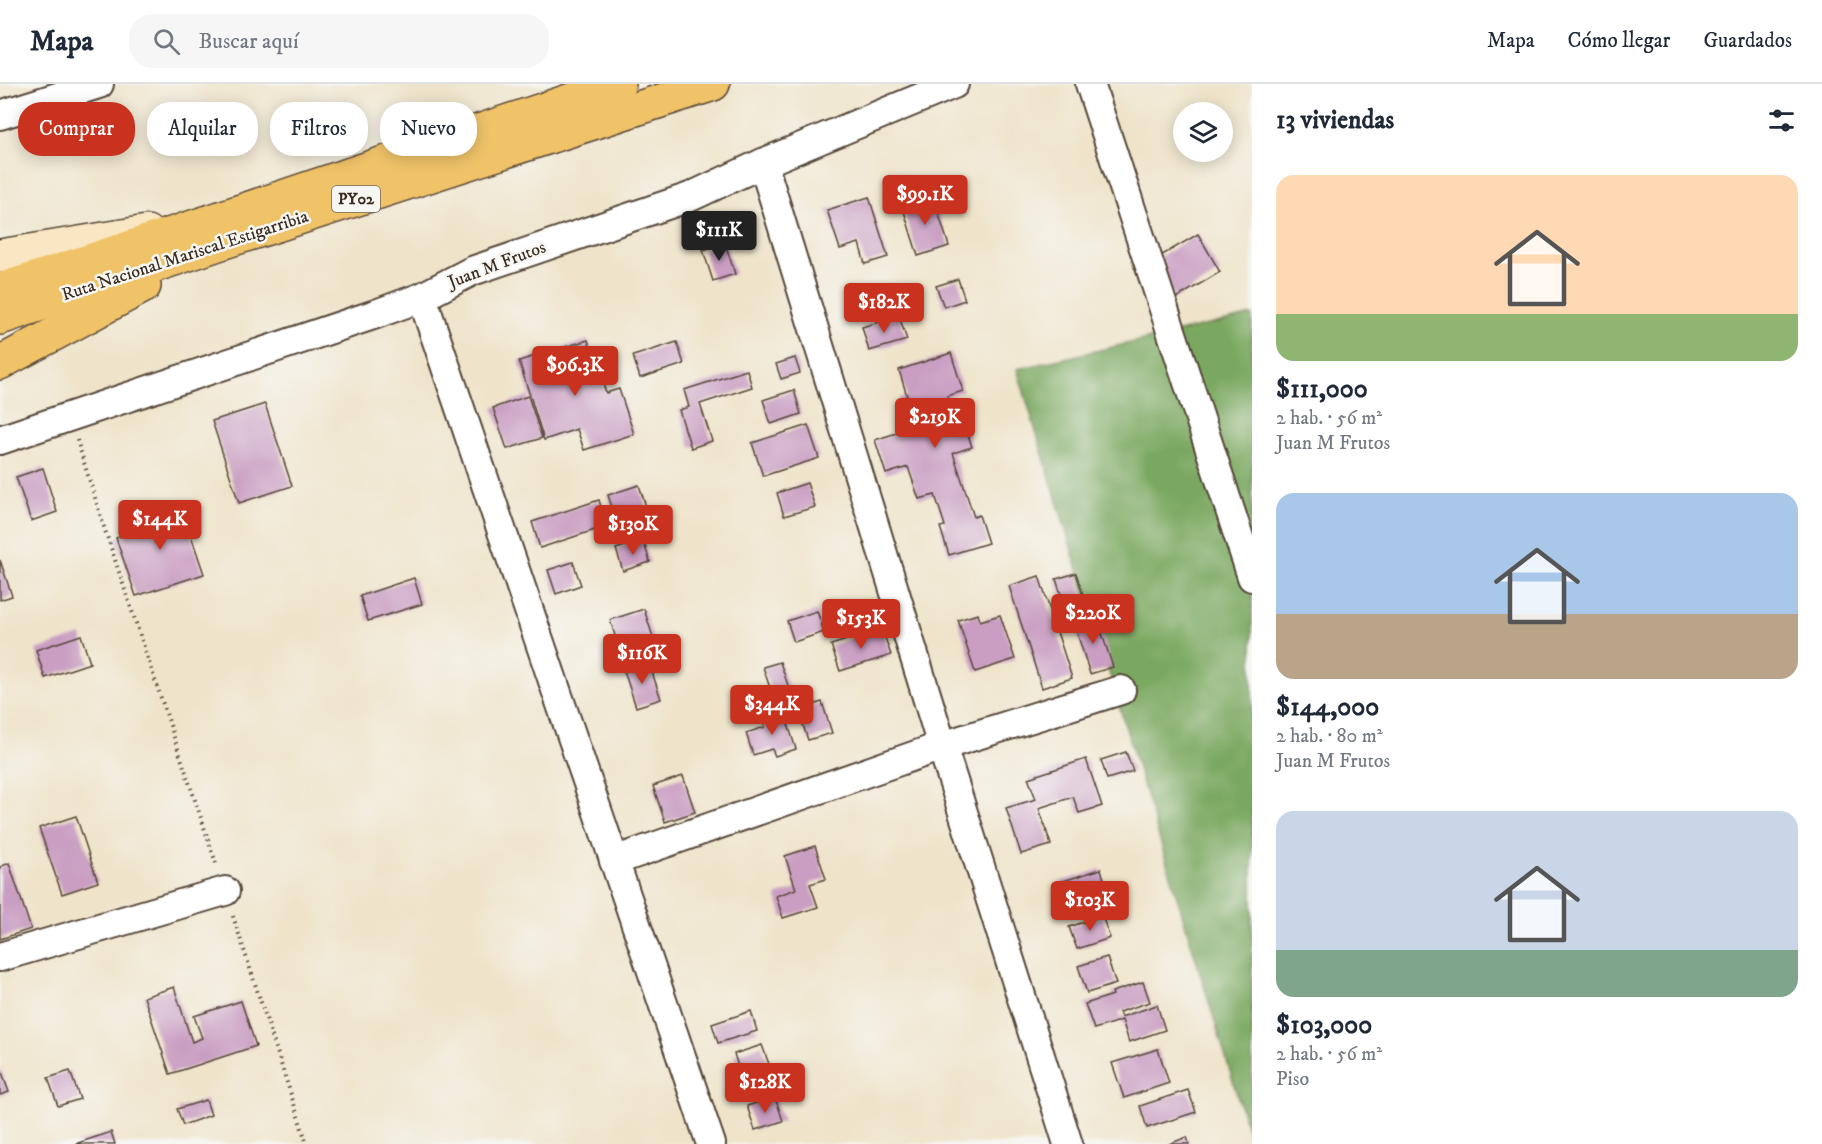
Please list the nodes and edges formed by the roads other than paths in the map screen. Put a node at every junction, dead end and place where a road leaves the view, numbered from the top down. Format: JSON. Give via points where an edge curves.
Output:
{"nodes":[{"id":1,"x":99,"y":84,"type":"edge"},
{"id":2,"x":619,"y":84,"type":"edge"},
{"id":3,"x":713,"y":84,"type":"edge"},
{"id":4,"x":954,"y":84,"type":"edge"},
{"id":5,"x":1090,"y":84,"type":"edge"},
{"id":6,"x":0,"y":115,"type":"edge"},
{"id":7,"x":763,"y":163,"type":"junction"},
{"id":8,"x":220,"y":231,"type":"junction"},
{"id":9,"x":0,"y":256,"type":"edge"},
{"id":10,"x":0,"y":290,"type":"edge"},
{"id":11,"x":422,"y":297,"type":"junction"},
{"id":12,"x":0,"y":318,"type":"edge"},
{"id":13,"x":0,"y":363,"type":"edge"},
{"id":14,"x":0,"y":440,"type":"edge"},
{"id":15,"x":1252,"y":576,"type":"edge"},
{"id":16,"x":1121,"y":690,"type":"dead end"},
{"id":17,"x":942,"y":746,"type":"junction"},
{"id":18,"x":614,"y":861,"type":"junction"},
{"id":19,"x":225,"y":891,"type":"road end"},
{"id":20,"x":0,"y":957,"type":"edge"},
{"id":21,"x":711,"y":1144,"type":"edge"},
{"id":22,"x":1068,"y":1144,"type":"edge"}],
"edges":[{"from":1,"to":6,"type":"street"},
{"from":2,"to":8,"type":"highway","name":"Ruta Nacional Mariscal Estigarribia","number":"PY02"},
{"from":3,"to":8,"type":"highway","name":"Ruta Nacional Mariscal Estigarribia","number":"PY02"},
{"from":4,"to":7,"type":"street","name":"Juan M Frutos"},
{"from":5,"to":15,"type":"street"},
{"from":7,"to":11,"type":"street","name":"Juan M Frutos","via":[[690,197],[472,271]]},
{"from":7,"to":17,"type":"street"},
{"from":8,"to":9,"type":"street"},
{"from":8,"to":10,"type":"highway","name":"Ruta Nacional Mariscal Estigarribia","number":"PY02"},
{"from":8,"to":12,"type":"highway","name":"Ruta Nacional Mariscal Estigarribia","number":"PY02"},
{"from":8,"to":13,"type":"highway"},
{"from":11,"to":14,"type":"street","name":"Juan M Frutos"},
{"from":11,"to":18,"type":"street"},
{"from":16,"to":17,"type":"street"},
{"from":17,"to":18,"type":"street"},
{"from":17,"to":22,"type":"street"},
{"from":18,"to":21,"type":"street"},
{"from":19,"to":20,"type":"street"}]}
